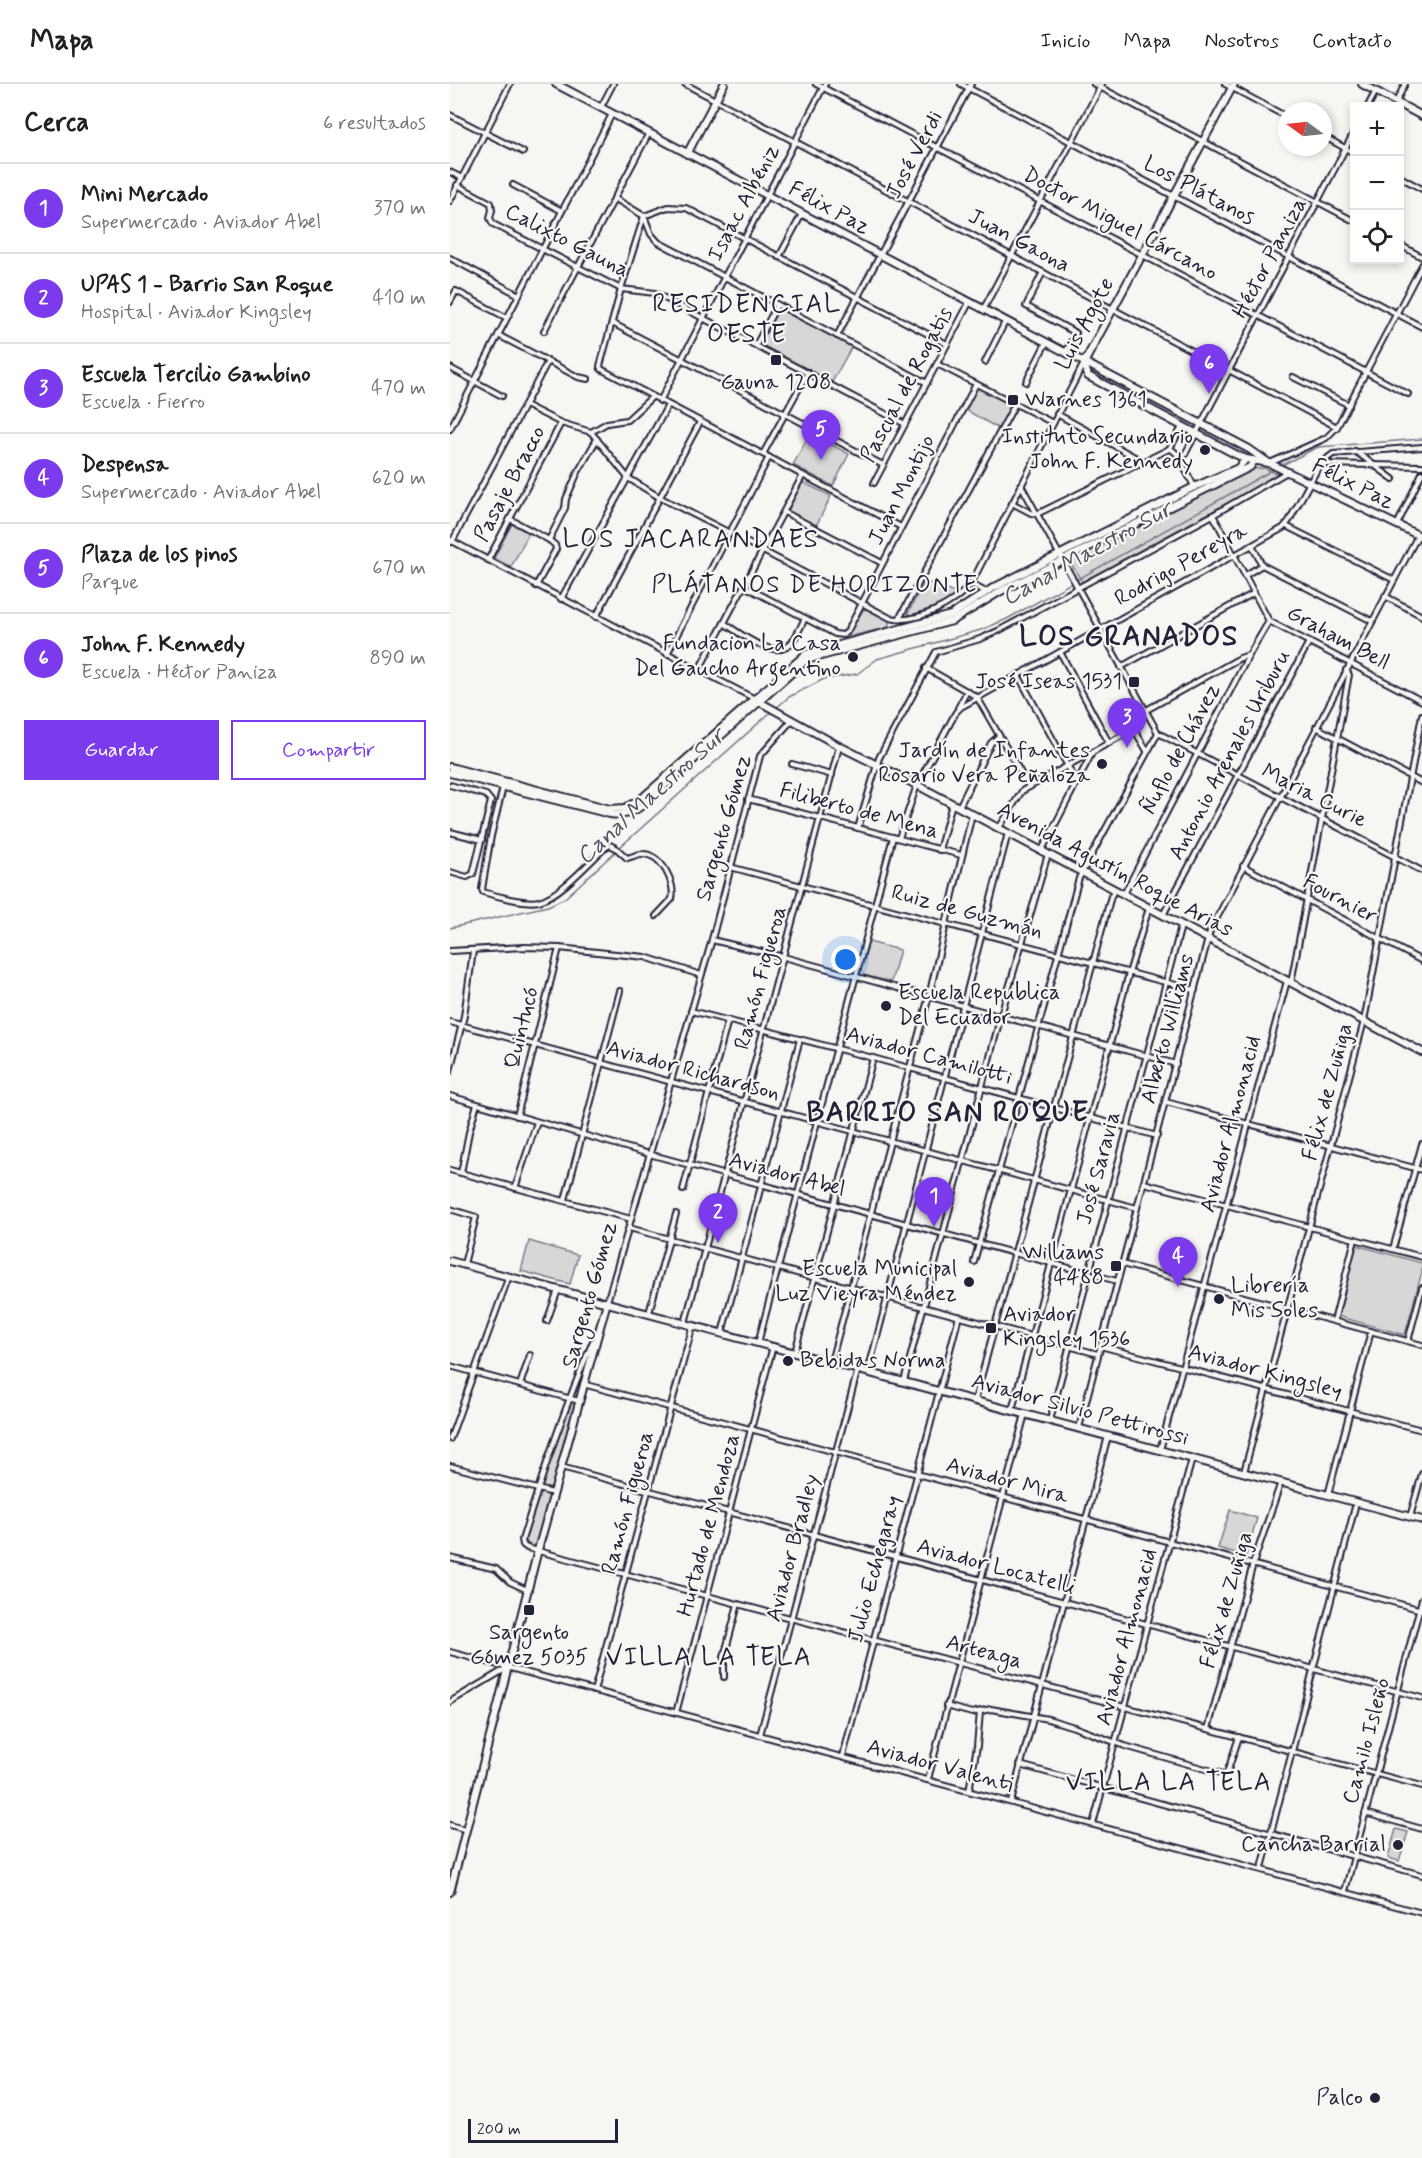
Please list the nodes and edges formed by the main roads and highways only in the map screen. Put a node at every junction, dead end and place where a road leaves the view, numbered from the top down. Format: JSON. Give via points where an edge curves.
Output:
{"nodes":[{"id":1,"x":556,"y":84,"type":"edge"},
{"id":2,"x":724,"y":84,"type":"edge"},
{"id":3,"x":1362,"y":84,"type":"edge"},
{"id":4,"x":1233,"y":86,"type":"edge"},
{"id":5,"x":1422,"y":116,"type":"edge"},
{"id":6,"x":687,"y":154,"type":"junction"},
{"id":7,"x":1084,"y":363,"type":"junction"},
{"id":8,"x":1246,"y":459,"type":"junction"},
{"id":9,"x":1254,"y":461,"type":"junction"},
{"id":10,"x":1269,"y":463,"type":"junction"},
{"id":11,"x":1196,"y":489,"type":"junction"},
{"id":12,"x":1420,"y":536,"type":"edge"},
{"id":13,"x":1061,"y":558,"type":"junction"},
{"id":14,"x":757,"y":701,"type":"junction"},
{"id":15,"x":450,"y":767,"type":"edge"},
{"id":16,"x":450,"y":773,"type":"edge"},
{"id":17,"x":1422,"y":1052,"type":"edge"},
{"id":18,"x":450,"y":1261,"type":"edge"},
{"id":19,"x":607,"y":1302,"type":"junction"},
{"id":20,"x":1422,"y":1520,"type":"edge"},
{"id":21,"x":450,"y":1892,"type":"edge"}],
"edges":[{"from":1,"to":6,"type":"main road","name":"Félix Paz"},
{"from":2,"to":6,"type":"main road"},
{"from":3,"to":5,"type":"main road"},
{"from":4,"to":7,"type":"main road","name":"Luis Agote"},
{"from":6,"to":7,"type":"main road","name":"Félix Paz"},
{"from":7,"to":8,"type":"main road","name":"Félix Paz","via":[[1089,376]]},
{"from":7,"to":10,"type":"main road","name":"Félix Paz"},
{"from":8,"to":9,"type":"main road","name":"Félix Paz"},
{"from":8,"to":11,"type":"main road","via":[[1238,468]]},
{"from":9,"to":10,"type":"main road","name":"Félix Paz"},
{"from":9,"to":11,"type":"main road"},
{"from":10,"to":12,"type":"main road","name":"Félix Paz"},
{"from":11,"to":13,"type":"main road"},
{"from":13,"to":14,"type":"main road","via":[[952,621],[806,660]]},
{"from":13,"to":14,"type":"main road","via":[[987,592],[945,617],[806,654]]},
{"from":14,"to":15,"type":"main road","via":[[641,799],[625,808],[610,808]]},
{"from":14,"to":16,"type":"main road","via":[[644,804],[627,814],[610,814]]},
{"from":14,"to":17,"type":"main road","name":"Avenida Agustín Roque Arias"},
{"from":18,"to":19,"type":"main road","name":"Aviador Silvio Pettirossi"},
{"from":19,"to":20,"type":"main road","name":"Aviador Silvio Pettirossi"},
{"from":19,"to":21,"type":"main road","name":"Sargento Gómez"}]}
